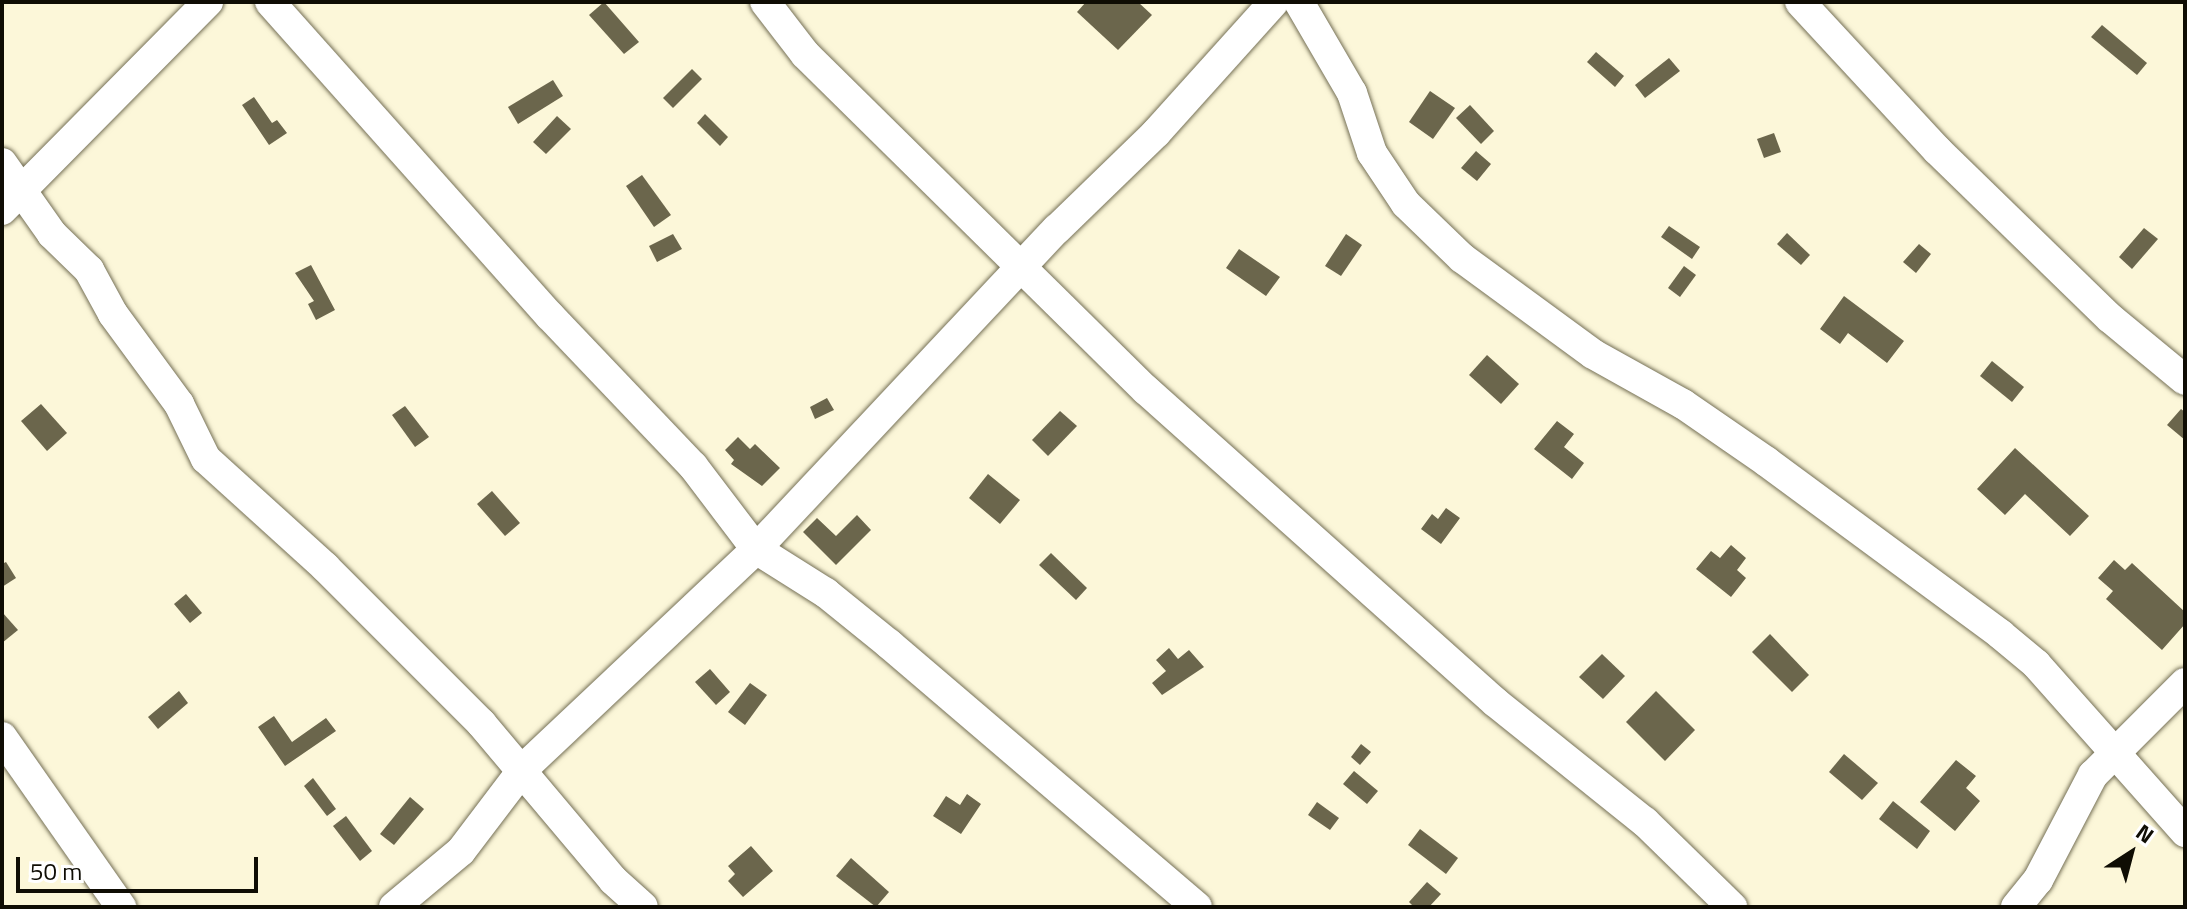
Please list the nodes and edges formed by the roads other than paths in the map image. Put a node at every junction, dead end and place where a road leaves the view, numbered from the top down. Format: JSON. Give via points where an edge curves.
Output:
{"nodes":[{"id":1,"x":208,"y":2,"type":"edge"},
{"id":2,"x":270,"y":2,"type":"edge"},
{"id":3,"x":765,"y":2,"type":"edge"},
{"id":4,"x":1274,"y":2,"type":"edge"},
{"id":5,"x":1299,"y":2,"type":"edge"},
{"id":6,"x":1800,"y":2,"type":"edge"},
{"id":7,"x":2,"y":163,"type":"edge"},
{"id":8,"x":12,"y":199,"type":"edge"},
{"id":9,"x":1025,"y":269,"type":"junction"},
{"id":10,"x":2185,"y":380,"type":"edge"},
{"id":11,"x":756,"y":549,"type":"junction"},
{"id":12,"x":2185,"y":683,"type":"edge"},
{"id":13,"x":2,"y":737,"type":"edge"},
{"id":14,"x":2112,"y":754,"type":"junction"},
{"id":15,"x":524,"y":768,"type":"junction"},
{"id":16,"x":2185,"y":832,"type":"edge"},
{"id":17,"x":121,"y":907,"type":"edge"},
{"id":18,"x":394,"y":907,"type":"edge"},
{"id":19,"x":643,"y":907,"type":"edge"},
{"id":20,"x":1197,"y":907,"type":"edge"},
{"id":21,"x":1732,"y":907,"type":"edge"},
{"id":22,"x":2016,"y":907,"type":"edge"}],
"edges":[{"from":1,"to":8,"type":"street"},
{"from":2,"to":11,"type":"street","via":[[550,316],[693,466]]},
{"from":3,"to":9,"type":"street","via":[[805,54]]},
{"from":4,"to":9,"type":"street"},
{"from":5,"to":14,"type":"street","via":[[1352,93],[1372,153],[1406,204],[1462,258],[1593,354],[1683,404],[1755,454],[2000,634],[2036,664]]},
{"from":6,"to":10,"type":"street","via":[[1937,150],[2110,318]]},
{"from":7,"to":8,"type":"street"},
{"from":8,"to":15,"type":"street","via":[[89,270],[113,314],[179,404],[206,459],[347,588]]},
{"from":9,"to":11,"type":"street"},
{"from":9,"to":21,"type":"street","via":[[1146,390],[1495,702],[1645,822]]},
{"from":11,"to":15,"type":"street"},
{"from":11,"to":20,"type":"street","via":[[826,593],[889,644]]},
{"from":12,"to":14,"type":"street"},
{"from":13,"to":17,"type":"street"},
{"from":14,"to":16,"type":"street"},
{"from":14,"to":22,"type":"street","via":[[2093,775],[2038,880]]},
{"from":15,"to":18,"type":"street","via":[[461,851]]},
{"from":15,"to":19,"type":"street","via":[[613,880]]}]}
